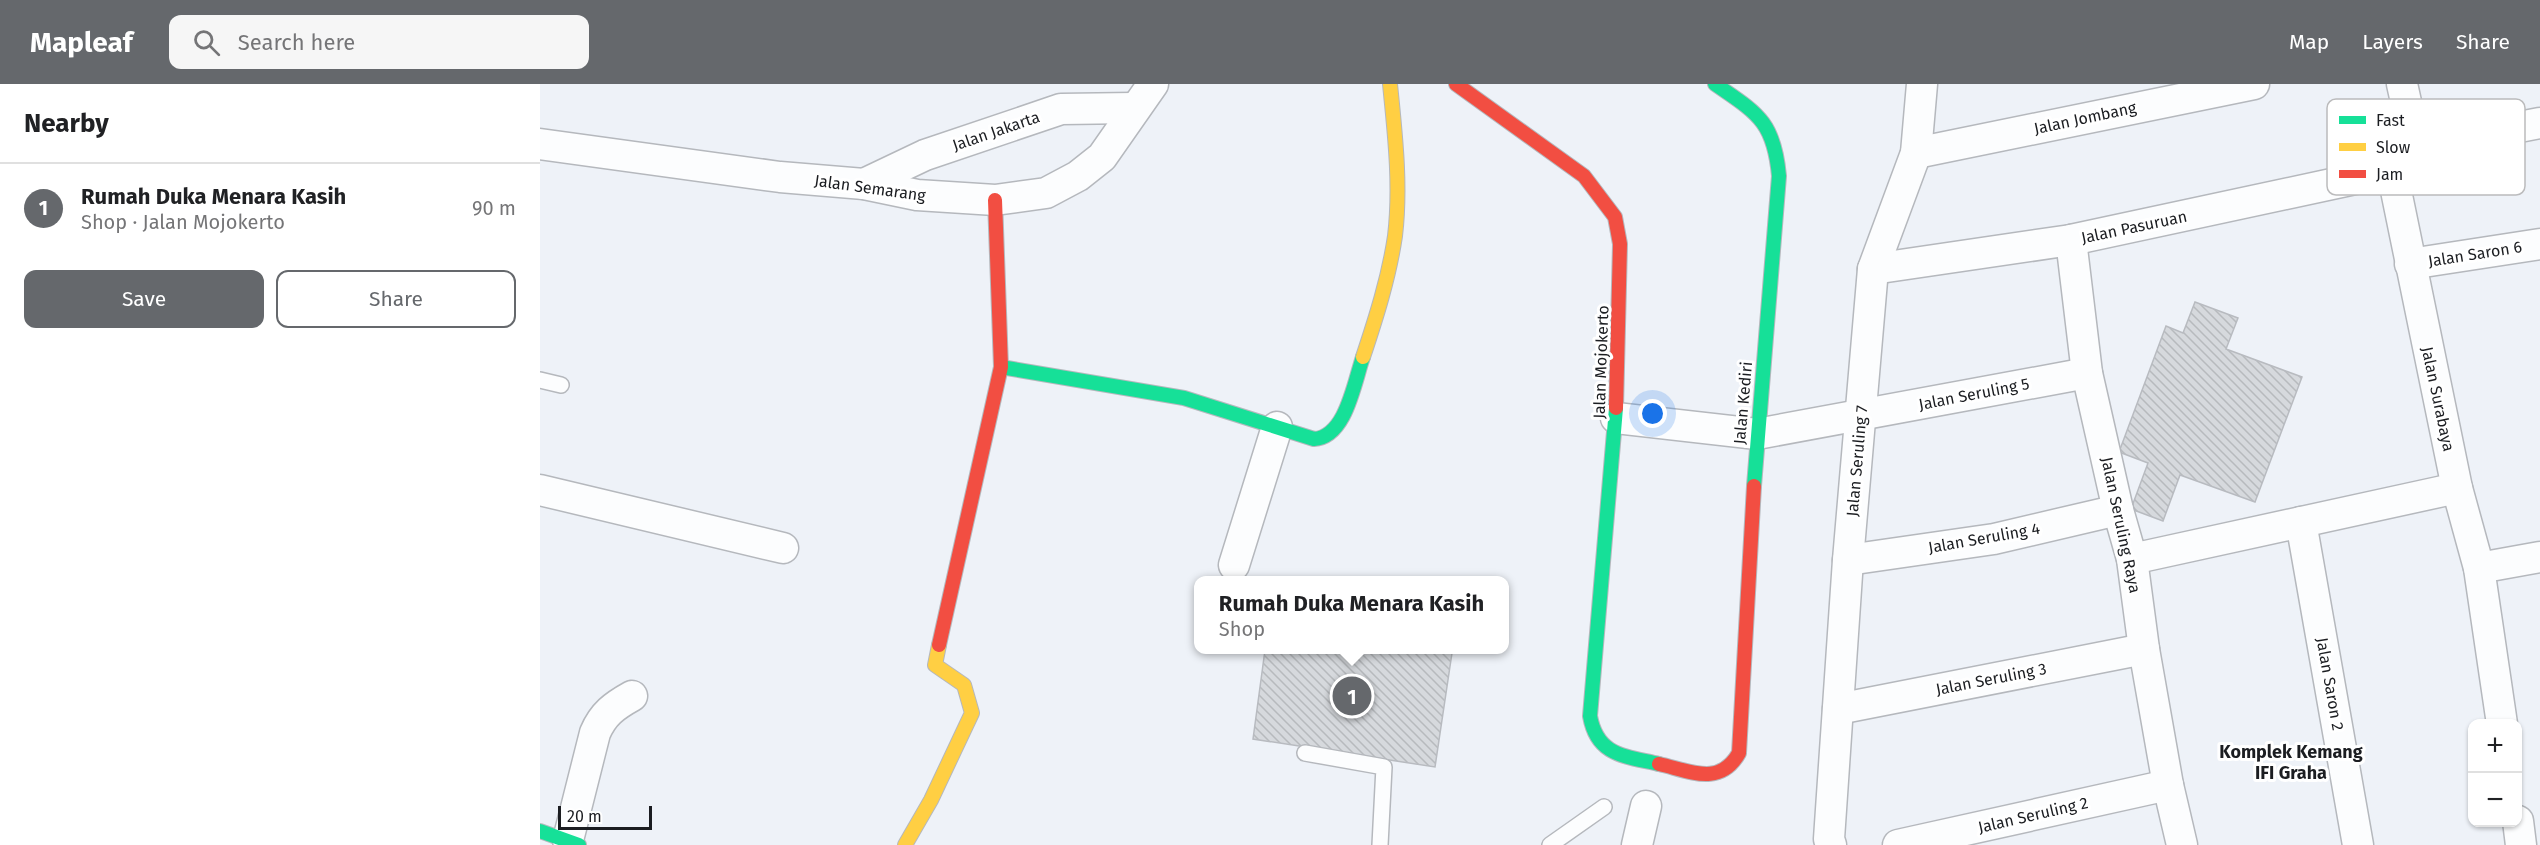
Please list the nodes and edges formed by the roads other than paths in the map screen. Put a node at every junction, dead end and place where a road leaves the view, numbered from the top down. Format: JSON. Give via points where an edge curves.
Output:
{"nodes":[{"id":1,"x":1390,"y":84,"type":"edge"},
{"id":2,"x":1456,"y":84,"type":"edge"},
{"id":3,"x":1714,"y":84,"type":"edge"},
{"id":4,"x":1923,"y":84,"type":"edge"},
{"id":5,"x":2254,"y":84,"type":"edge"},
{"id":6,"x":2402,"y":84,"type":"edge"},
{"id":7,"x":1142,"y":92,"type":"edge"},
{"id":8,"x":2405,"y":99,"type":"edge"},
{"id":9,"x":2540,"y":123,"type":"edge"},
{"id":10,"x":2525,"y":126,"type":"edge"},
{"id":11,"x":540,"y":144,"type":"edge"},
{"id":12,"x":1916,"y":153,"type":"junction"},
{"id":13,"x":864,"y":184,"type":"junction"},
{"id":14,"x":2327,"y":185,"type":"edge"},
{"id":15,"x":2397,"y":195,"type":"edge"},
{"id":16,"x":995,"y":200,"type":"junction"},
{"id":17,"x":2071,"y":240,"type":"junction"},
{"id":18,"x":2540,"y":244,"type":"edge"},
{"id":19,"x":2410,"y":264,"type":"junction"},
{"id":20,"x":1873,"y":269,"type":"junction"},
{"id":21,"x":1001,"y":367,"type":"junction"},
{"id":22,"x":2087,"y":373,"type":"junction"},
{"id":23,"x":540,"y":380,"type":"edge"},
{"id":24,"x":561,"y":386,"type":"dead end"},
{"id":25,"x":1861,"y":416,"type":"junction"},
{"id":26,"x":1616,"y":418,"type":"junction"},
{"id":27,"x":1277,"y":427,"type":"junction"},
{"id":28,"x":1757,"y":435,"type":"junction"},
{"id":29,"x":2457,"y":488,"type":"junction"},
{"id":30,"x":540,"y":490,"type":"edge"},
{"id":31,"x":2118,"y":510,"type":"junction"},
{"id":32,"x":2301,"y":522,"type":"junction"},
{"id":33,"x":783,"y":548,"type":"dead end"},
{"id":34,"x":2540,"y":557,"type":"edge"},
{"id":35,"x":2132,"y":559,"type":"junction"},
{"id":36,"x":1848,"y":560,"type":"junction"},
{"id":37,"x":1234,"y":565,"type":"dead end"},
{"id":38,"x":2479,"y":568,"type":"junction"},
{"id":39,"x":2144,"y":649,"type":"junction"},
{"id":40,"x":632,"y":696,"type":"dead end"},
{"id":41,"x":1838,"y":709,"type":"junction"},
{"id":42,"x":2501,"y":719,"type":"edge"},
{"id":43,"x":1305,"y":753,"type":"dead end"},
{"id":44,"x":1739,"y":753,"type":"joint"},
{"id":45,"x":2168,"y":785,"type":"junction"},
{"id":46,"x":1646,"y":806,"type":"dead end"},
{"id":47,"x":1604,"y":807,"type":"dead end"},
{"id":48,"x":2518,"y":827,"type":"edge"},
{"id":49,"x":540,"y":831,"type":"edge"},
{"id":50,"x":574,"y":843,"type":"edge"},
{"id":51,"x":905,"y":845,"type":"edge"},
{"id":52,"x":1380,"y":845,"type":"edge"},
{"id":53,"x":1550,"y":845,"type":"edge"},
{"id":54,"x":1637,"y":845,"type":"edge"},
{"id":55,"x":1831,"y":845,"type":"edge"},
{"id":56,"x":1898,"y":845,"type":"edge"},
{"id":57,"x":2182,"y":845,"type":"edge"},
{"id":58,"x":2358,"y":845,"type":"edge"},
{"id":59,"x":2521,"y":845,"type":"edge"}],
"edges":[{"from":1,"to":27,"type":"street","via":[[1396,216],[1391,257],[1342,420],[1334,434],[1325,439]]},
{"from":2,"to":26,"type":"street","name":"Jalan Mojokerto","via":[[1584,176],[1615,217],[1620,243]]},
{"from":3,"to":28,"type":"street","name":"Jalan Kediri","via":[[1755,112],[1770,129],[1778,151]]},
{"from":4,"to":12,"type":"street","name":"Jalan Seruling 7"},
{"from":5,"to":12,"type":"street","name":"Jalan Jombang"},
{"from":6,"to":8,"type":"street"},
{"from":7,"to":13,"type":"street","name":"Jalan Jakarta","via":[[1061,109],[925,155]]},
{"from":7,"to":16,"type":"street","name":"Jalan Semarang","via":[[1102,157],[1078,176],[1046,193]]},
{"from":9,"to":10,"type":"street"},
{"from":11,"to":13,"type":"street","name":"Jalan Semarang","via":[[780,177]]},
{"from":12,"to":20,"type":"street","name":"Jalan Seruling 7"},
{"from":13,"to":16,"type":"street","name":"Jalan Semarang","via":[[917,195]]},
{"from":14,"to":17,"type":"street","name":"Jalan Pasuruan"},
{"from":15,"to":19,"type":"street","name":"Jalan Surabaya"},
{"from":16,"to":21,"type":"street"},
{"from":17,"to":20,"type":"street","name":"Jalan Pasuruan"},
{"from":17,"to":22,"type":"street","name":"Jalan Seruling Raya"},
{"from":18,"to":19,"type":"street","name":"Jalan Saron 6"},
{"from":19,"to":29,"type":"street","name":"Jalan Surabaya"},
{"from":20,"to":25,"type":"street","name":"Jalan Seruling 7"},
{"from":21,"to":27,"type":"street","via":[[1184,398]]},
{"from":21,"to":51,"type":"street","via":[[935,665],[964,685],[972,713]]},
{"from":22,"to":25,"type":"street","name":"Jalan Seruling 5"},
{"from":22,"to":31,"type":"street","name":"Jalan Seruling Raya"},
{"from":23,"to":24,"type":"lane"},
{"from":25,"to":28,"type":"street","name":"Jalan Seruling 5"},
{"from":25,"to":36,"type":"street","name":"Jalan Seruling 7"},
{"from":26,"to":28,"type":"street","name":"Jalan Seruling 5"},
{"from":26,"to":44,"type":"street","name":"Jalan Mojokerto","via":[[1590,716],[1592,730],[1606,749],[1708,775],[1731,767]]},
{"from":27,"to":37,"type":"street"},
{"from":28,"to":44,"type":"street","name":"Jalan Kediri"},
{"from":29,"to":32,"type":"street"},
{"from":29,"to":38,"type":"street","name":"Jalan Surabaya"},
{"from":30,"to":33,"type":"street"},
{"from":31,"to":35,"type":"street","name":"Jalan Seruling Raya"},
{"from":31,"to":36,"type":"street","name":"Jalan Seruling 4","via":[[1994,539]]},
{"from":32,"to":35,"type":"street"},
{"from":32,"to":58,"type":"street","name":"Jalan Saron 2"},
{"from":34,"to":38,"type":"street"},
{"from":35,"to":39,"type":"street","name":"Jalan Seruling Raya"},
{"from":36,"to":41,"type":"street","name":"Jalan Seruling 7"},
{"from":38,"to":42,"type":"street","name":"Jalan Surabaya"},
{"from":39,"to":41,"type":"street","name":"Jalan Seruling 3"},
{"from":39,"to":45,"type":"street","name":"Jalan Seruling Raya"},
{"from":40,"to":50,"type":"street","via":[[602,718],[595,733]]},
{"from":41,"to":55,"type":"street","name":"Jalan Seruling 7"},
{"from":43,"to":52,"type":"lane","via":[[1384,767]]},
{"from":45,"to":56,"type":"street","name":"Jalan Seruling 2"},
{"from":45,"to":57,"type":"street","name":"Jalan Seruling Raya"},
{"from":46,"to":54,"type":"street"},
{"from":47,"to":53,"type":"lane"},
{"from":48,"to":59,"type":"street"},
{"from":49,"to":50,"type":"street"}]}
